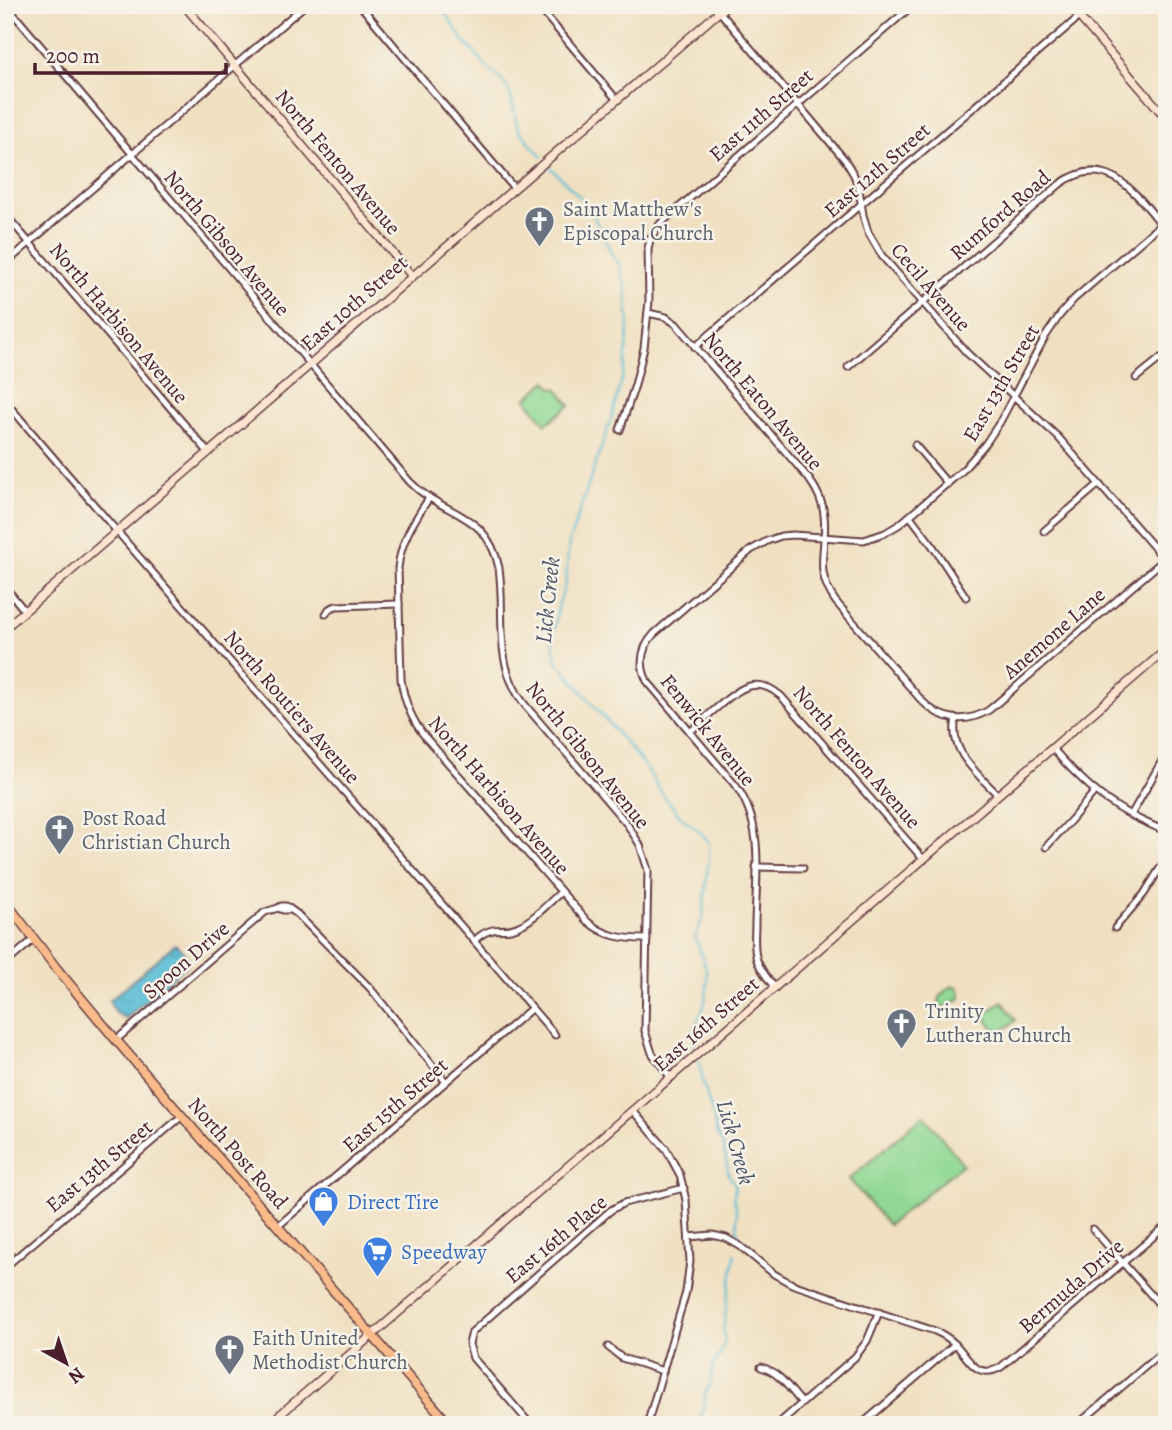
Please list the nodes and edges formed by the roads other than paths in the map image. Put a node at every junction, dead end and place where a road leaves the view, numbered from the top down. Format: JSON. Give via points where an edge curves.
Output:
{"nodes":[{"id":1,"x":6,"y":5,"type":"edge"},
{"id":2,"x":184,"y":5,"type":"edge"},
{"id":3,"x":305,"y":5,"type":"edge"},
{"id":4,"x":360,"y":5,"type":"edge"},
{"id":5,"x":537,"y":5,"type":"edge"},
{"id":6,"x":727,"y":5,"type":"edge"},
{"id":7,"x":913,"y":5,"type":"edge"},
{"id":8,"x":1069,"y":5,"type":"edge"},
{"id":9,"x":716,"y":9,"type":"edge"},
{"id":10,"x":1079,"y":17,"type":"junction"},
{"id":11,"x":235,"y":66,"type":"junction"},
{"id":12,"x":617,"y":100,"type":"junction"},
{"id":13,"x":798,"y":104,"type":"junction"},
{"id":14,"x":1167,"y":119,"type":"edge"},
{"id":15,"x":132,"y":154,"type":"junction"},
{"id":16,"x":514,"y":188,"type":"junction"},
{"id":17,"x":862,"y":203,"type":"junction"},
{"id":18,"x":5,"y":214,"type":"edge"},
{"id":19,"x":1167,"y":219,"type":"edge"},
{"id":20,"x":1161,"y":224,"type":"junction"},
{"id":21,"x":1167,"y":231,"type":"edge"},
{"id":22,"x":29,"y":243,"type":"junction"},
{"id":23,"x":5,"y":264,"type":"edge"},
{"id":24,"x":412,"y":276,"type":"junction"},
{"id":25,"x":922,"y":303,"type":"junction"},
{"id":26,"x":648,"y":313,"type":"junction"},
{"id":27,"x":695,"y":346,"type":"junction"},
{"id":28,"x":1167,"y":353,"type":"edge"},
{"id":29,"x":310,"y":365,"type":"junction"},
{"id":30,"x":848,"y":367,"type":"dead end"},
{"id":31,"x":1136,"y":378,"type":"dead end"},
{"id":32,"x":1013,"y":396,"type":"junction"},
{"id":33,"x":5,"y":401,"type":"edge"},
{"id":34,"x":620,"y":430,"type":"dead end"},
{"id":35,"x":915,"y":445,"type":"dead end"},
{"id":36,"x":208,"y":453,"type":"junction"},
{"id":37,"x":948,"y":484,"type":"junction"},
{"id":38,"x":1098,"y":484,"type":"junction"},
{"id":39,"x":429,"y":498,"type":"junction"},
{"id":40,"x":910,"y":516,"type":"junction"},
{"id":41,"x":117,"y":531,"type":"junction"},
{"id":42,"x":1044,"y":531,"type":"dead end"},
{"id":43,"x":824,"y":537,"type":"junction"},
{"id":44,"x":1166,"y":559,"type":"edge"},
{"id":45,"x":5,"y":587,"type":"edge"},
{"id":46,"x":966,"y":597,"type":"dead end"},
{"id":47,"x":399,"y":604,"type":"junction"},
{"id":48,"x":25,"y":611,"type":"junction"},
{"id":49,"x":326,"y":614,"type":"dead end"},
{"id":50,"x":5,"y":628,"type":"edge"},
{"id":51,"x":1167,"y":649,"type":"edge"},
{"id":52,"x":643,"y":652,"type":"joint"},
{"id":53,"x":956,"y":719,"type":"junction"},
{"id":54,"x":690,"y":732,"type":"junction"},
{"id":55,"x":1052,"y":748,"type":"junction"},
{"id":56,"x":1167,"y":752,"type":"edge"},
{"id":57,"x":1095,"y":791,"type":"junction"},
{"id":58,"x":998,"y":795,"type":"junction"},
{"id":59,"x":1131,"y":815,"type":"junction"},
{"id":60,"x":1167,"y":832,"type":"edge"},
{"id":61,"x":1046,"y":847,"type":"dead end"},
{"id":62,"x":1167,"y":857,"type":"edge"},
{"id":63,"x":923,"y":860,"type":"junction"},
{"id":64,"x":757,"y":867,"type":"junction"},
{"id":65,"x":803,"y":868,"type":"dead end"},
{"id":66,"x":561,"y":892,"type":"junction"},
{"id":67,"x":5,"y":901,"type":"edge"},
{"id":68,"x":1115,"y":928,"type":"dead end"},
{"id":69,"x":34,"y":939,"type":"junction"},
{"id":70,"x":646,"y":939,"type":"junction"},
{"id":71,"x":474,"y":941,"type":"junction"},
{"id":72,"x":5,"y":964,"type":"edge"},
{"id":73,"x":775,"y":988,"type":"junction"},
{"id":74,"x":531,"y":1008,"type":"junction"},
{"id":75,"x":555,"y":1035,"type":"dead end"},
{"id":76,"x":116,"y":1040,"type":"junction"},
{"id":77,"x":671,"y":1078,"type":"junction"},
{"id":78,"x":446,"y":1082,"type":"junction"},
{"id":79,"x":633,"y":1111,"type":"junction"},
{"id":80,"x":182,"y":1116,"type":"junction"},
{"id":81,"x":684,"y":1188,"type":"junction"},
{"id":82,"x":1167,"y":1225,"type":"edge"},
{"id":83,"x":278,"y":1226,"type":"junction"},
{"id":84,"x":1093,"y":1229,"type":"dead end"},
{"id":85,"x":689,"y":1237,"type":"junction"},
{"id":86,"x":1122,"y":1263,"type":"junction"},
{"id":87,"x":5,"y":1267,"type":"edge"},
{"id":88,"x":879,"y":1312,"type":"junction"},
{"id":89,"x":1167,"y":1313,"type":"edge"},
{"id":90,"x":373,"y":1336,"type":"junction"},
{"id":91,"x":956,"y":1344,"type":"junction"},
{"id":92,"x":608,"y":1347,"type":"dead end"},
{"id":93,"x":1167,"y":1348,"type":"edge"},
{"id":94,"x":761,"y":1367,"type":"dead end"},
{"id":95,"x":663,"y":1371,"type":"junction"},
{"id":96,"x":802,"y":1403,"type":"junction"},
{"id":97,"x":268,"y":1425,"type":"edge"},
{"id":98,"x":450,"y":1425,"type":"edge"},
{"id":99,"x":531,"y":1425,"type":"edge"},
{"id":100,"x":647,"y":1425,"type":"edge"},
{"id":101,"x":777,"y":1425,"type":"edge"},
{"id":102,"x":862,"y":1425,"type":"edge"},
{"id":103,"x":1077,"y":1425,"type":"edge"}],
"edges":[{"from":1,"to":15,"type":"street","name":"North Gibson Avenue"},
{"from":2,"to":11,"type":"street","name":"North Fenton Avenue"},
{"from":3,"to":11,"type":"street"},
{"from":4,"to":16,"type":"street"},
{"from":5,"to":12,"type":"street"},
{"from":6,"to":9,"type":"street","name":"East 10th Street"},
{"from":7,"to":13,"type":"street","name":"East 11th Street"},
{"from":8,"to":10,"type":"street"},
{"from":9,"to":12,"type":"street","name":"East 10th Street"},
{"from":9,"to":13,"type":"street","name":"Cecil Avenue"},
{"from":10,"to":14,"type":"street"},
{"from":10,"to":17,"type":"street","name":"East 12th Street"},
{"from":11,"to":15,"type":"street"},
{"from":11,"to":24,"type":"street","name":"North Fenton Avenue"},
{"from":12,"to":16,"type":"street","name":"East 10th Street"},
{"from":13,"to":17,"type":"street","name":"Cecil Avenue","via":[[845,160]]},
{"from":13,"to":26,"type":"street","name":"East 11th Street","via":[[654,231],[649,243]]},
{"from":15,"to":22,"type":"street"},
{"from":15,"to":29,"type":"street","name":"North Gibson Avenue"},
{"from":16,"to":24,"type":"street","name":"East 10th Street"},
{"from":17,"to":25,"type":"street","name":"Cecil Avenue","via":[[875,246]]},
{"from":17,"to":27,"type":"street","name":"East 12th Street"},
{"from":18,"to":22,"type":"street","name":"North Harbison Avenue"},
{"from":19,"to":20,"type":"street","name":"East 13th Street"},
{"from":20,"to":21,"type":"street"},
{"from":20,"to":25,"type":"street","name":"Rumford Road","via":[[1122,181],[1105,173],[1081,173],[1060,184]]},
{"from":20,"to":32,"type":"street","name":"East 13th Street","via":[[1060,315]]},
{"from":22,"to":23,"type":"street"},
{"from":22,"to":36,"type":"street","name":"North Harbison Avenue"},
{"from":24,"to":29,"type":"street","name":"East 10th Street"},
{"from":25,"to":30,"type":"street","name":"Rumford Road"},
{"from":25,"to":32,"type":"street","name":"Cecil Avenue","via":[[967,354]]},
{"from":26,"to":27,"type":"street","name":"North Eaton Avenue","via":[[671,320]]},
{"from":26,"to":34,"type":"street","name":"East 11th Street","via":[[635,386]]},
{"from":27,"to":43,"type":"street","name":"North Eaton Avenue","via":[[813,484],[824,512]]},
{"from":28,"to":31,"type":"street"},
{"from":29,"to":36,"type":"street","name":"East 10th Street"},
{"from":29,"to":39,"type":"street","name":"North Gibson Avenue"},
{"from":32,"to":37,"type":"street","name":"East 13th Street","via":[[986,443]]},
{"from":32,"to":38,"type":"street","name":"Cecil Avenue","via":[[1058,437]]},
{"from":33,"to":41,"type":"street","name":"North Routiers Avenue"},
{"from":35,"to":37,"type":"street"},
{"from":36,"to":41,"type":"street","name":"East 10th Street"},
{"from":37,"to":40,"type":"street","name":"East 13th Street"},
{"from":38,"to":42,"type":"street"},
{"from":38,"to":44,"type":"street","name":"Cecil Avenue"},
{"from":39,"to":47,"type":"street","name":"North Harbison Avenue","via":[[400,552]]},
{"from":39,"to":70,"type":"street","name":"North Gibson Avenue","via":[[467,518],[489,541],[499,568],[502,648],[512,685],[640,845],[648,878]]},
{"from":40,"to":43,"type":"street","name":"East 13th Street","via":[[871,538]]},
{"from":40,"to":46,"type":"street"},
{"from":41,"to":48,"type":"street","name":"East 10th Street"},
{"from":41,"to":71,"type":"street","name":"North Routiers Avenue"},
{"from":43,"to":52,"type":"street","name":"East 13th Street","via":[[787,535],[756,546],[654,634]]},
{"from":43,"to":53,"type":"street","name":"North Eaton Avenue","via":[[822,570],[834,598],[924,704]]},
{"from":44,"to":53,"type":"street","name":"Anemone Lane","via":[[989,710]]},
{"from":45,"to":48,"type":"street"},
{"from":47,"to":49,"type":"street","via":[[336,606]]},
{"from":47,"to":66,"type":"street","name":"North Harbison Avenue","via":[[402,685],[414,721]]},
{"from":48,"to":50,"type":"street","name":"East 10th Street"},
{"from":51,"to":55,"type":"street","name":"East 16th Street"},
{"from":52,"to":54,"type":"street","name":"Fenwick Avenue","via":[[647,681]]},
{"from":53,"to":58,"type":"street","via":[[958,749]]},
{"from":54,"to":63,"type":"street","name":"North Fenton Avenue","via":[[742,688],[757,685],[774,690]]},
{"from":54,"to":64,"type":"street","name":"Fenwick Avenue","via":[[747,803],[756,834]]},
{"from":55,"to":57,"type":"street"},
{"from":55,"to":58,"type":"street","name":"East 16th Street"},
{"from":56,"to":59,"type":"street"},
{"from":57,"to":59,"type":"street"},
{"from":57,"to":61,"type":"street"},
{"from":58,"to":63,"type":"street","name":"East 16th Street"},
{"from":59,"to":60,"type":"street"},
{"from":62,"to":68,"type":"street"},
{"from":63,"to":73,"type":"street","name":"East 16th Street"},
{"from":64,"to":65,"type":"street"},
{"from":64,"to":73,"type":"street","name":"Fenwick Avenue","via":[[755,949],[760,967]]},
{"from":66,"to":70,"type":"street","name":"North Harbison Avenue","via":[[602,932],[622,939]]},
{"from":66,"to":71,"type":"street","via":[[521,926],[487,931]]},
{"from":67,"to":69,"type":"main road","name":"North Post Road"},
{"from":69,"to":72,"type":"street"},
{"from":69,"to":76,"type":"main road","name":"North Post Road"},
{"from":70,"to":77,"type":"street","name":"North Gibson Avenue","via":[[645,1031],[652,1053]]},
{"from":71,"to":74,"type":"street","name":"North Routiers Avenue"},
{"from":73,"to":77,"type":"street","name":"East 16th Street"},
{"from":74,"to":75,"type":"street","name":"North Routiers Avenue"},
{"from":74,"to":78,"type":"street","name":"East 15th Street"},
{"from":76,"to":78,"type":"street","name":"Spoon Drive","via":[[265,912],[284,905],[370,988]]},
{"from":76,"to":80,"type":"main road","name":"North Post Road"},
{"from":77,"to":79,"type":"street","name":"East 16th Street"},
{"from":78,"to":83,"type":"street","name":"East 15th Street"},
{"from":79,"to":81,"type":"street","via":[[669,1154]]},
{"from":79,"to":90,"type":"street","name":"East 16th Street"},
{"from":80,"to":83,"type":"main road","name":"North Post Road"},
{"from":80,"to":87,"type":"street","name":"East 13th Street"},
{"from":81,"to":85,"type":"street"},
{"from":81,"to":99,"type":"street","name":"East 16th Place","via":[[611,1210],[472,1332],[469,1344],[474,1359]]},
{"from":82,"to":86,"type":"street","name":"Bermuda Drive"},
{"from":83,"to":90,"type":"main road","name":"North Post Road"},
{"from":84,"to":86,"type":"street"},
{"from":85,"to":88,"type":"street","via":[[726,1238],[792,1284]]},
{"from":85,"to":95,"type":"street","via":[[689,1279]]},
{"from":86,"to":89,"type":"street"},
{"from":86,"to":91,"type":"street","name":"Bermuda Drive","via":[[995,1370],[977,1369]]},
{"from":88,"to":91,"type":"street","via":[[935,1331]]},
{"from":88,"to":96,"type":"street","via":[[861,1350]]},
{"from":90,"to":97,"type":"street","name":"East 16th Street"},
{"from":90,"to":98,"type":"main road","name":"North Post Road"},
{"from":91,"to":102,"type":"street"},
{"from":92,"to":95,"type":"street","via":[[626,1360]]},
{"from":93,"to":103,"type":"street"},
{"from":94,"to":96,"type":"street","via":[[777,1375]]},
{"from":95,"to":100,"type":"street"},
{"from":96,"to":101,"type":"street"}]}
